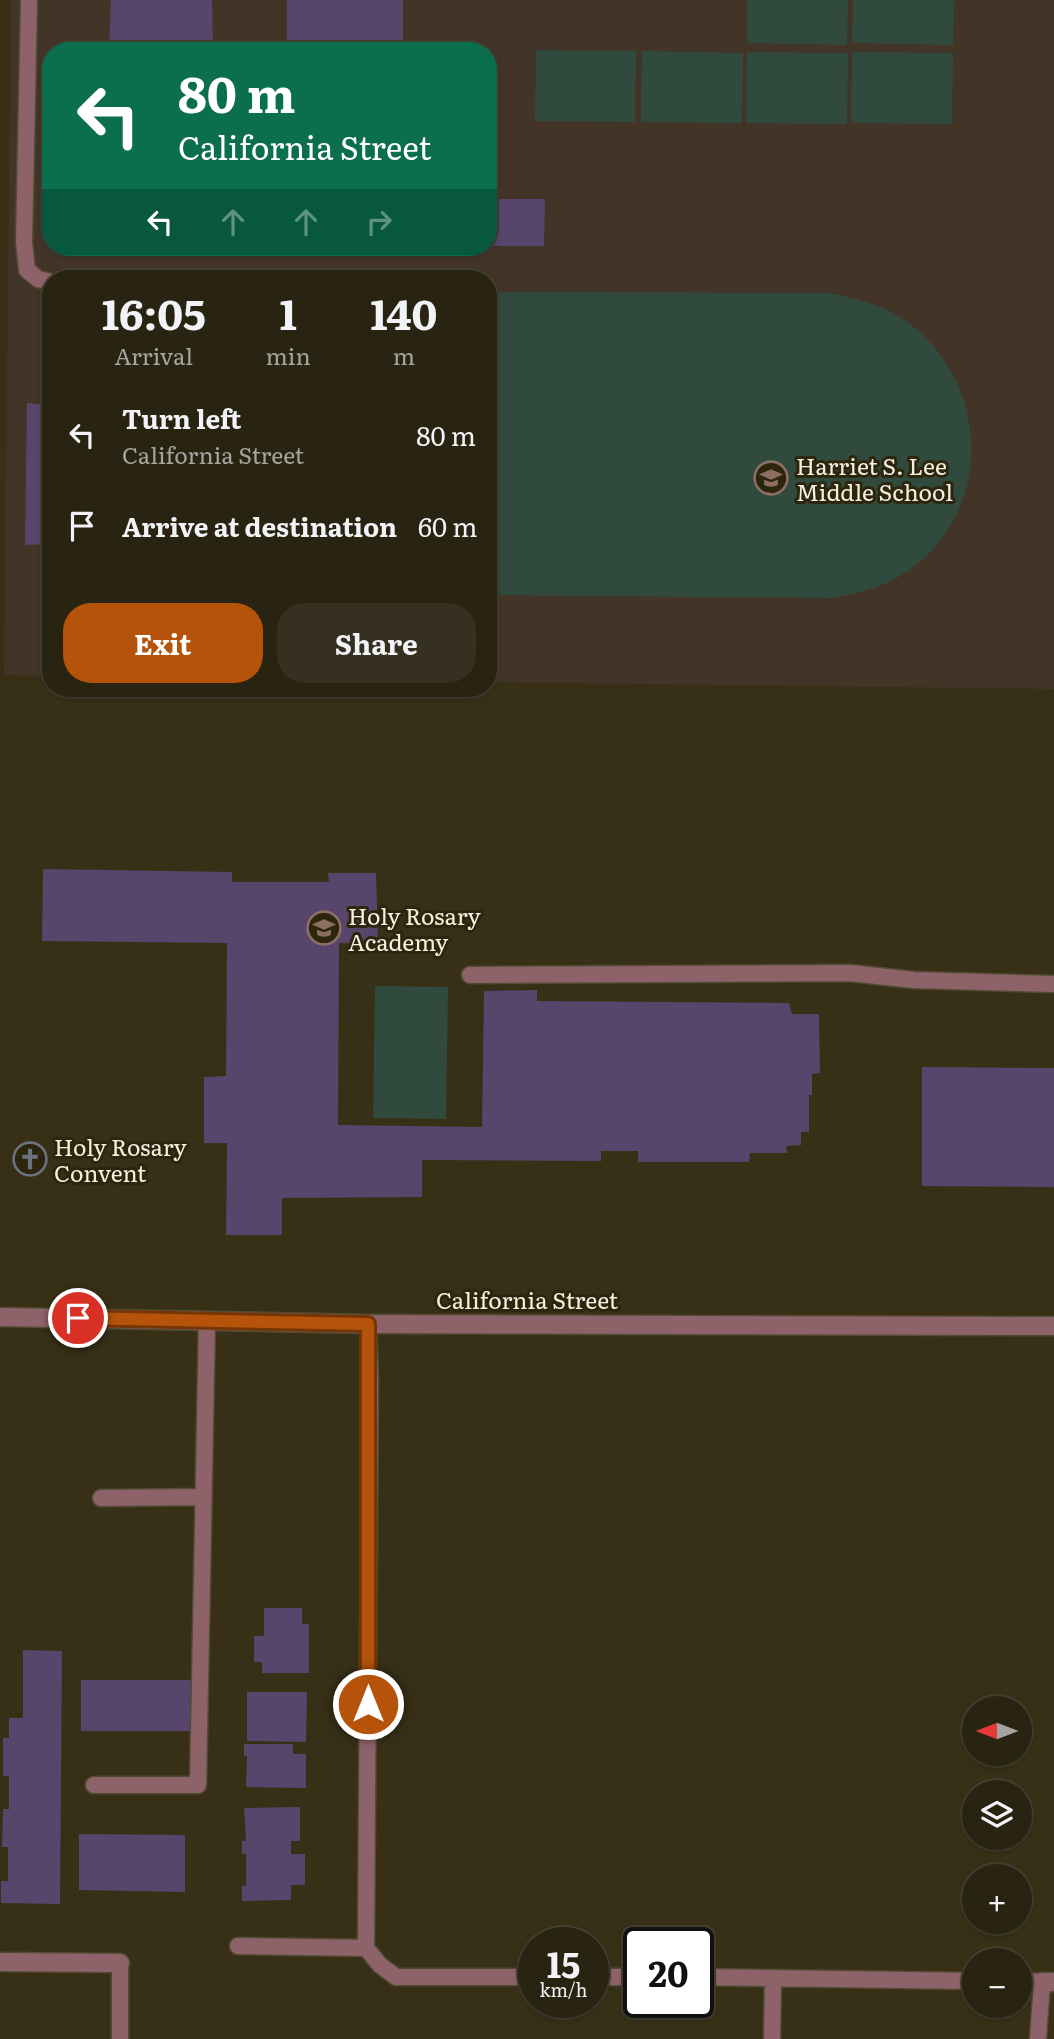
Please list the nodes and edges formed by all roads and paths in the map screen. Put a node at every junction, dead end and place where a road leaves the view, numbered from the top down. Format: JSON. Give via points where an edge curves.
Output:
{"nodes":[{"id":1,"x":29,"y":0,"type":"edge"},
{"id":2,"x":42,"y":280,"type":"edge"},
{"id":3,"x":470,"y":975,"type":"dead end"},
{"id":4,"x":1054,"y":984,"type":"edge"},
{"id":5,"x":0,"y":1317,"type":"edge"},
{"id":6,"x":207,"y":1320,"type":"junction"},
{"id":7,"x":368,"y":1324,"type":"junction"},
{"id":8,"x":1054,"y":1326,"type":"edge"},
{"id":9,"x":203,"y":1497,"type":"junction"},
{"id":10,"x":101,"y":1498,"type":"dead end"},
{"id":11,"x":94,"y":1785,"type":"dead end"},
{"id":12,"x":237,"y":1946,"type":"dead end"},
{"id":13,"x":366,"y":1948,"type":"junction"},
{"id":14,"x":0,"y":1962,"type":"edge"},
{"id":15,"x":120,"y":1963,"type":"joint"},
{"id":16,"x":518,"y":1977,"type":"edge"},
{"id":17,"x":714,"y":1977,"type":"edge"},
{"id":18,"x":773,"y":1978,"type":"junction"},
{"id":19,"x":962,"y":1981,"type":"edge"},
{"id":20,"x":1048,"y":1982,"type":"edge"},
{"id":21,"x":120,"y":2039,"type":"edge"},
{"id":22,"x":772,"y":2039,"type":"edge"},
{"id":23,"x":1038,"y":2039,"type":"edge"}],
"edges":[{"from":1,"to":2,"type":"lane","via":[[24,242],[27,270]]},
{"from":3,"to":4,"type":"lane","via":[[850,973],[914,980]]},
{"from":5,"to":6,"type":"street","name":"California Street"},
{"from":6,"to":7,"type":"street","name":"California Street"},
{"from":6,"to":9,"type":"lane"},
{"from":7,"to":8,"type":"street","name":"California Street"},
{"from":7,"to":13,"type":"lane"},
{"from":9,"to":10,"type":"lane"},
{"from":9,"to":11,"type":"lane","via":[[198,1786]]},
{"from":12,"to":13,"type":"lane"},
{"from":13,"to":16,"type":"lane","via":[[396,1977]]},
{"from":14,"to":15,"type":"street"},
{"from":15,"to":21,"type":"lane"},
{"from":17,"to":18,"type":"lane"},
{"from":18,"to":19,"type":"lane"},
{"from":18,"to":22,"type":"lane"},
{"from":20,"to":23,"type":"lane"}]}
